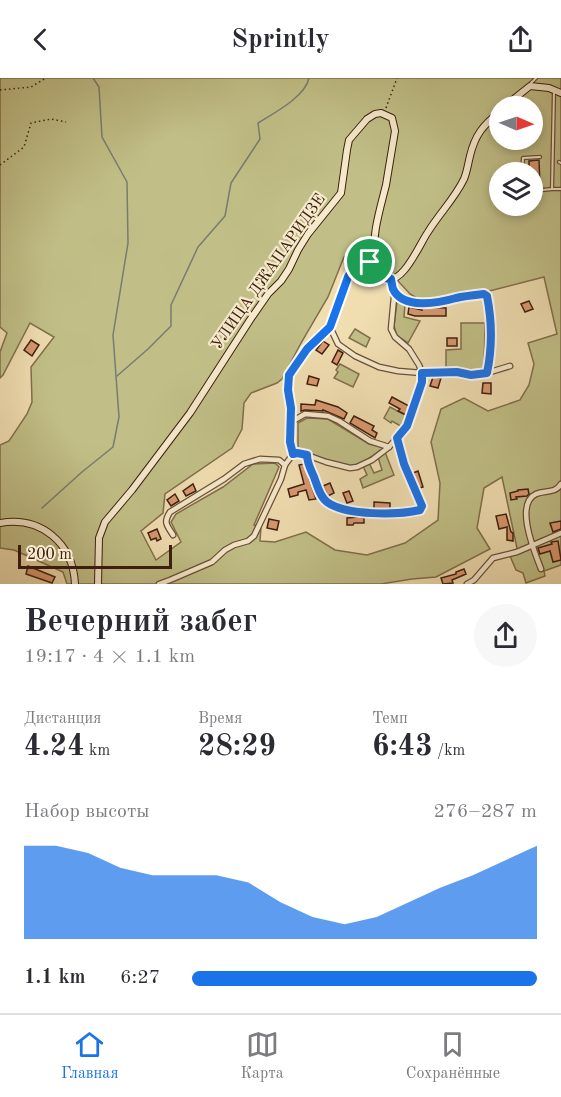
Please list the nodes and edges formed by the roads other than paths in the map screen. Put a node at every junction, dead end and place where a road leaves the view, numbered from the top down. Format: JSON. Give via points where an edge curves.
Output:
{"nodes":[{"id":1,"x":536,"y":78,"type":"edge"},
{"id":2,"x":530,"y":86,"type":"junction"},
{"id":3,"x":554,"y":89,"type":"junction"},
{"id":4,"x":561,"y":93,"type":"edge"},
{"id":5,"x":518,"y":96,"type":"edge"},
{"id":6,"x":489,"y":122,"type":"edge"},
{"id":7,"x":540,"y":157,"type":"dead end"},
{"id":8,"x":523,"y":162,"type":"edge"},
{"id":9,"x":552,"y":189,"type":"junction"},
{"id":10,"x":561,"y":189,"type":"edge"},
{"id":11,"x":543,"y":190,"type":"edge"},
{"id":12,"x":376,"y":263,"type":"junction"},
{"id":13,"x":391,"y":279,"type":"junction"},
{"id":14,"x":394,"y":291,"type":"junction"},
{"id":15,"x":330,"y":327,"type":"junction"},
{"id":16,"x":510,"y":366,"type":"dead end"},
{"id":17,"x":422,"y":373,"type":"junction"},
{"id":18,"x":487,"y":373,"type":"junction"},
{"id":19,"x":291,"y":422,"type":"junction"},
{"id":20,"x":397,"y":438,"type":"junction"},
{"id":21,"x":389,"y":447,"type":"junction"},
{"id":22,"x":293,"y":454,"type":"junction"},
{"id":23,"x":307,"y":455,"type":"junction"},
{"id":24,"x":285,"y":465,"type":"junction"},
{"id":25,"x":561,"y":484,"type":"edge"},
{"id":26,"x":0,"y":523,"type":"edge"},
{"id":27,"x":561,"y":533,"type":"edge"},
{"id":28,"x":173,"y":535,"type":"dead end"},
{"id":29,"x":532,"y":544,"type":"junction"},
{"id":30,"x":541,"y":569,"type":"dead end"},
{"id":31,"x":75,"y":584,"type":"edge"},
{"id":32,"x":98,"y":584,"type":"edge"},
{"id":33,"x":159,"y":584,"type":"edge"},
{"id":34,"x":467,"y":584,"type":"edge"}],
"edges":[{"from":1,"to":2,"type":"lane"},
{"from":2,"to":3,"type":"street"},
{"from":2,"to":5,"type":"street"},
{"from":3,"to":4,"type":"street"},
{"from":3,"to":9,"type":"lane"},
{"from":6,"to":13,"type":"street","via":[[474,142],[465,177],[404,272]]},
{"from":7,"to":8,"type":"lane","via":[[523,158]]},
{"from":9,"to":10,"type":"lane"},
{"from":9,"to":11,"type":"lane"},
{"from":12,"to":13,"type":"street","via":[[380,274]]},
{"from":12,"to":15,"type":"street","via":[[353,268]]},
{"from":12,"to":32,"type":"street","name":"УЛИЦА ДЖАПАРИДЗЕ","via":[[377,220],[395,131],[392,118],[381,113],[367,119],[349,140],[337,199],[308,234],[289,269],[268,294],[183,422],[105,522],[99,538]]},
{"from":13,"to":14,"type":"street"},
{"from":14,"to":17,"type":"street","via":[[392,330],[409,349]]},
{"from":14,"to":18,"type":"street","via":[[403,299],[420,304],[486,294],[490,310]]},
{"from":15,"to":17,"type":"street","via":[[338,344],[355,356],[379,367]]},
{"from":15,"to":19,"type":"street","via":[[307,349],[289,375]]},
{"from":16,"to":18,"type":"street"},
{"from":17,"to":18,"type":"street"},
{"from":17,"to":20,"type":"street","via":[[407,426]]},
{"from":19,"to":21,"type":"street","via":[[305,414],[328,416],[370,441]]},
{"from":19,"to":22,"type":"street"},
{"from":20,"to":21,"type":"street"},
{"from":20,"to":23,"type":"street","via":[[422,506],[420,510],[376,514],[333,506],[325,501]]},
{"from":21,"to":23,"type":"street","via":[[372,460],[350,468]]},
{"from":22,"to":23,"type":"street"},
{"from":22,"to":24,"type":"street"},
{"from":24,"to":28,"type":"street","via":[[279,460],[260,459],[244,464],[170,513],[166,522]]},
{"from":24,"to":33,"type":"street","via":[[254,536],[225,550],[212,562]]},
{"from":25,"to":29,"type":"street","via":[[556,490],[536,494],[527,503]]},
{"from":26,"to":31,"type":"street","via":[[18,521],[34,525],[58,540],[72,564]]},
{"from":27,"to":29,"type":"street"},
{"from":29,"to":30,"type":"street"},
{"from":29,"to":34,"type":"street","via":[[493,558]]}]}
